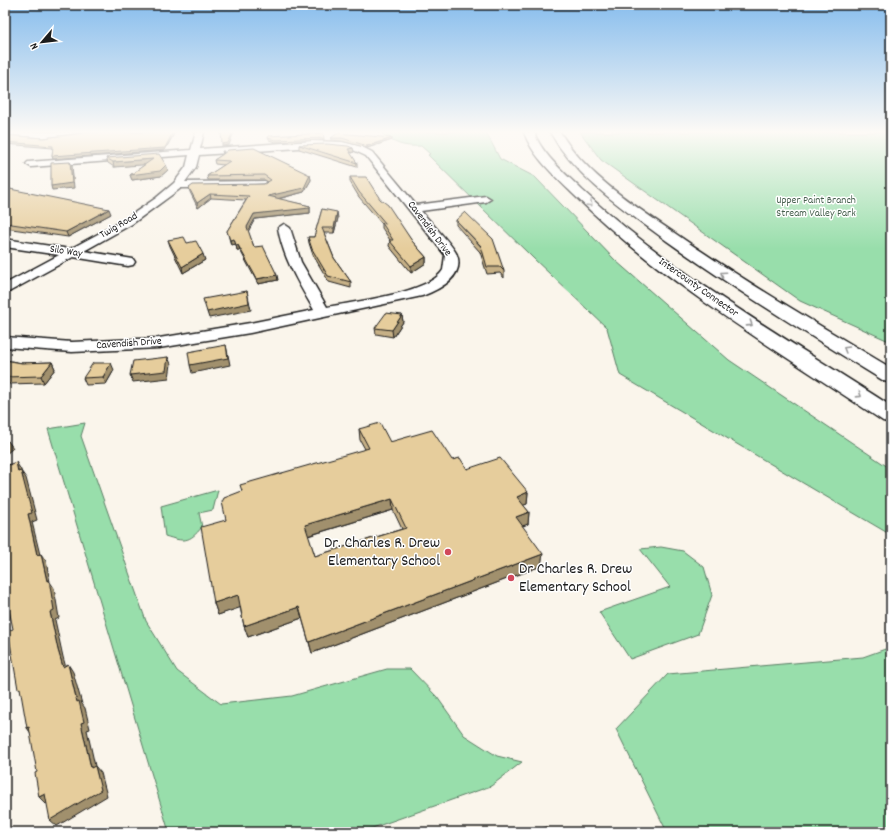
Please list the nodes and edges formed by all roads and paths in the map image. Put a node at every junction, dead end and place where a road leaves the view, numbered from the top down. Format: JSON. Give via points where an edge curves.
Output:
{"nodes":[{"id":1,"x":188,"y":171,"type":"edge"},
{"id":2,"x":384,"y":171,"type":"edge"},
{"id":3,"x":557,"y":171,"type":"edge"},
{"id":4,"x":587,"y":171,"type":"edge"},
{"id":5,"x":265,"y":184,"type":"edge"},
{"id":6,"x":178,"y":185,"type":"junction"},
{"id":7,"x":486,"y":199,"type":"dead end"},
{"id":8,"x":414,"y":209,"type":"junction"},
{"id":9,"x":284,"y":228,"type":"dead end"},
{"id":10,"x":5,"y":243,"type":"edge"},
{"id":11,"x":73,"y":253,"type":"junction"},
{"id":12,"x":128,"y":262,"type":"dead end"},
{"id":13,"x":5,"y":290,"type":"edge"},
{"id":14,"x":323,"y":313,"type":"junction"},
{"id":15,"x":5,"y":342,"type":"edge"},
{"id":16,"x":891,"y":377,"type":"edge"},
{"id":17,"x":891,"y":416,"type":"edge"}],
"edges":[{"from":1,"to":6,"type":"street","name":"Twig Road"},
{"from":2,"to":8,"type":"street","name":"Cavendish Drive"},
{"from":3,"to":17,"type":"highway","name":"Intercounty Connector","one_way":true,"via":[[610,223],[690,284]]},
{"from":16,"to":4,"type":"highway","name":"Intercounty Connector","one_way":true,"via":[[728,277],[644,218]]},
{"from":5,"to":6,"type":"street"},
{"from":6,"to":11,"type":"street","name":"Twig Road","via":[[147,210]]},
{"from":7,"to":8,"type":"street"},
{"from":8,"to":14,"type":"street","name":"Cavendish Drive","via":[[451,255],[451,272],[432,287],[417,293]]},
{"from":9,"to":14,"type":"street","via":[[292,257]]},
{"from":10,"to":11,"type":"street","name":"Silo Way"},
{"from":11,"to":12,"type":"street","name":"Silo Way"},
{"from":11,"to":13,"type":"street","name":"Twig Road"},
{"from":14,"to":15,"type":"street","name":"Cavendish Drive","via":[[159,343],[72,347]]}]}
